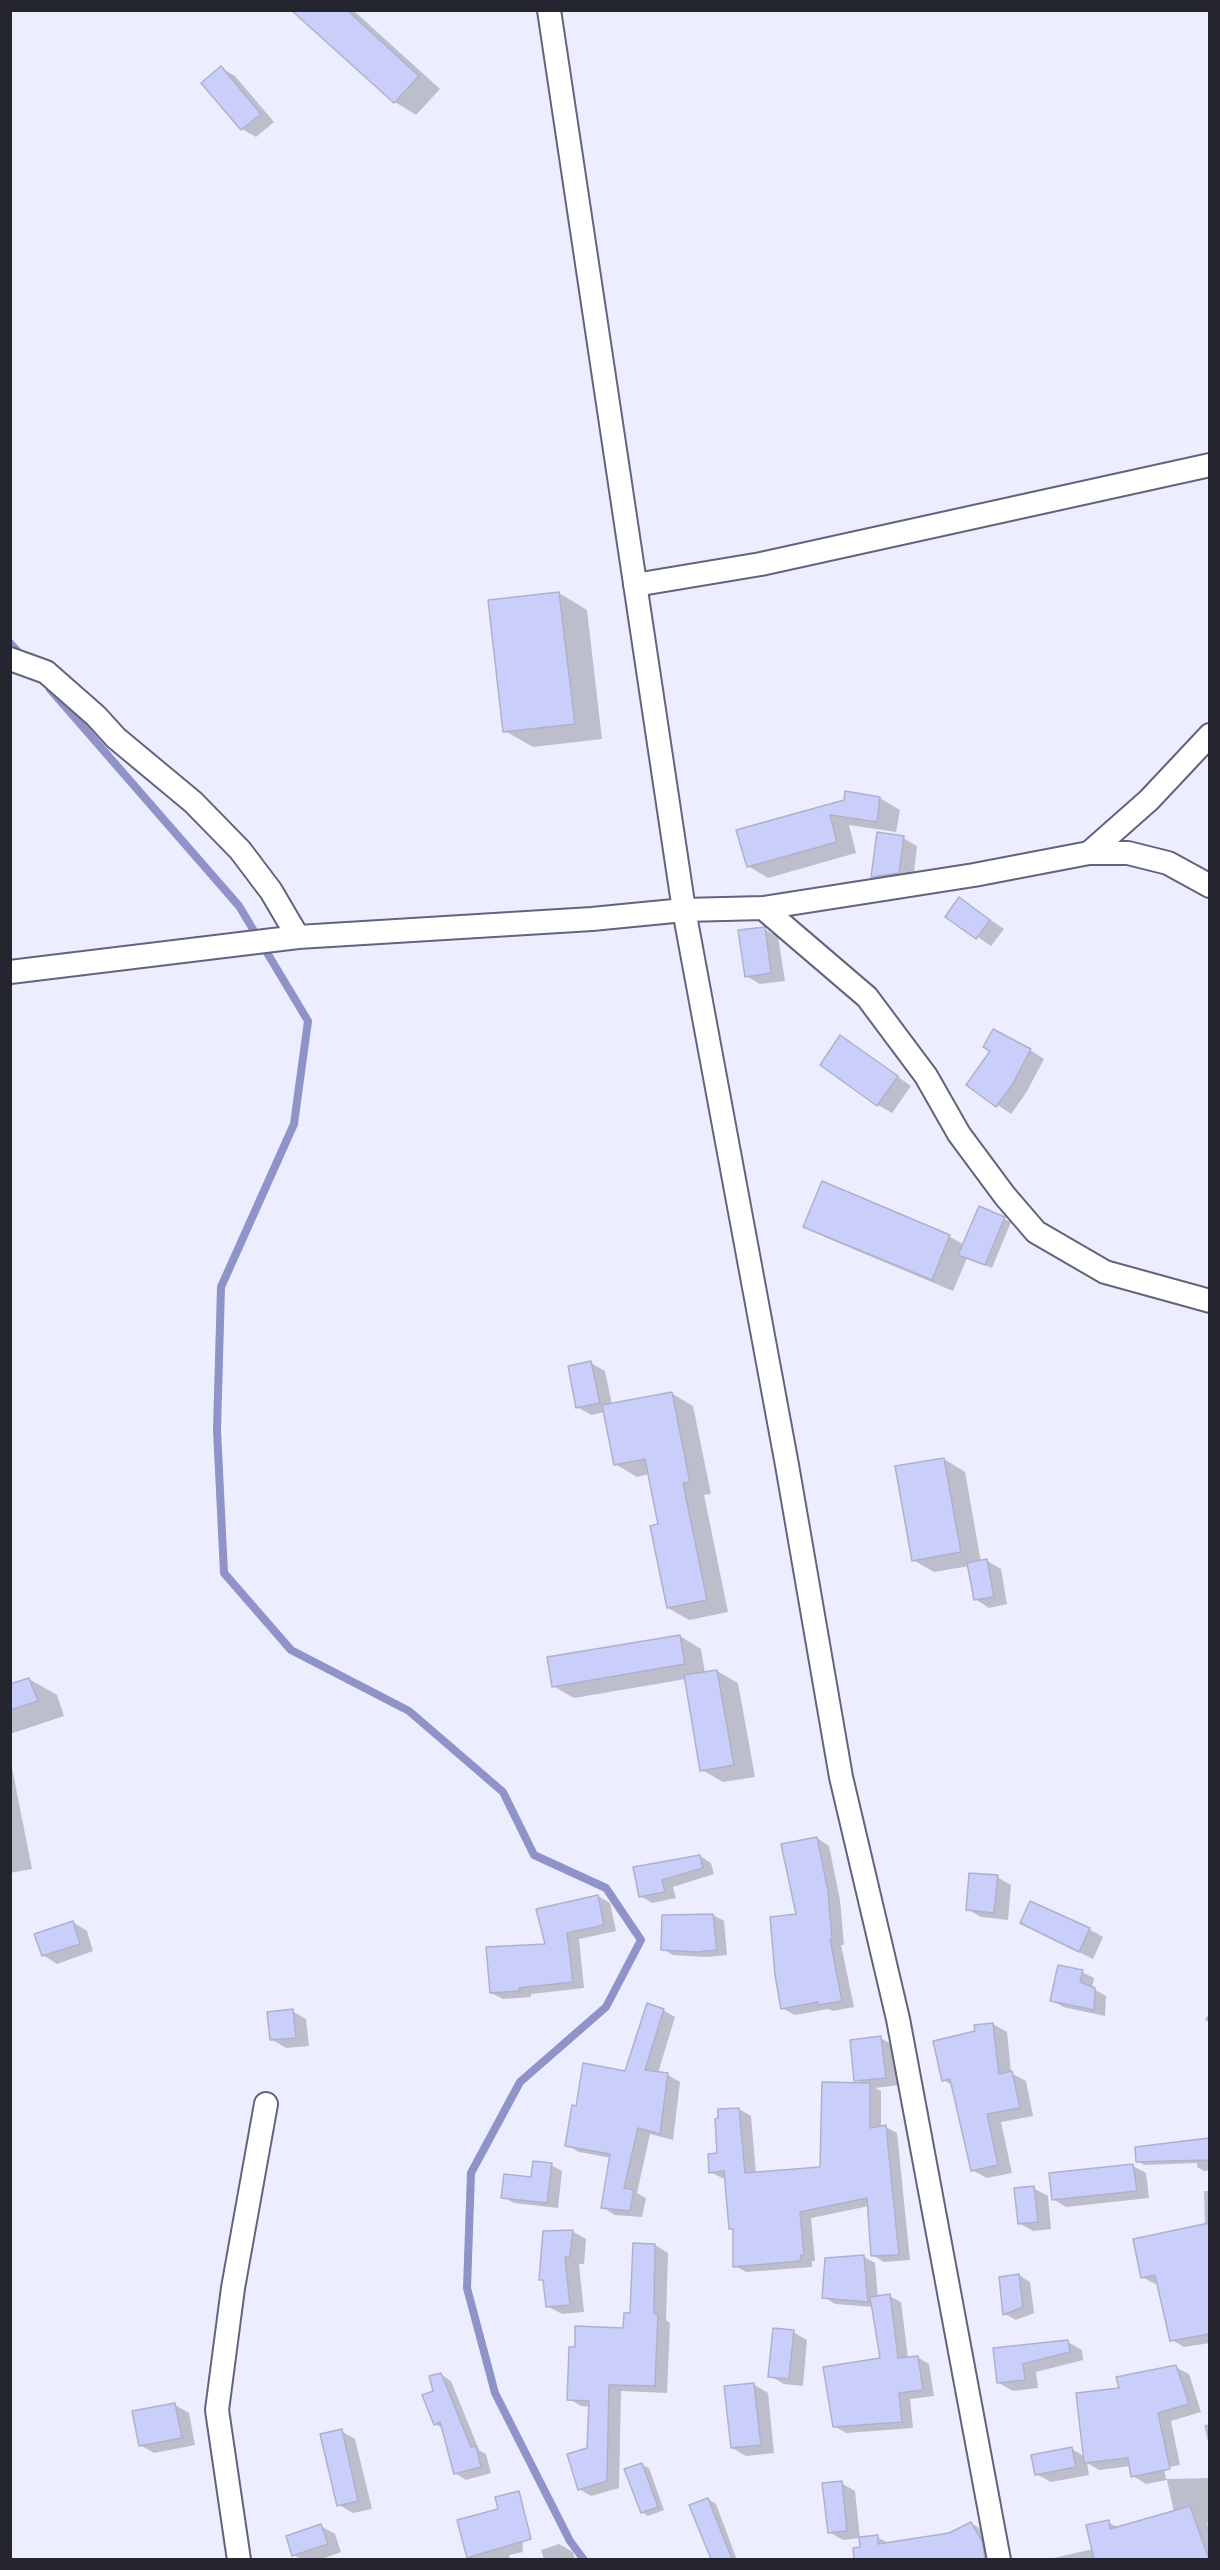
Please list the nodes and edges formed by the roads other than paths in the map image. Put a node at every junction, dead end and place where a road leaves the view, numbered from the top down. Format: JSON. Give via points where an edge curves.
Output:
{"nodes":[{"id":1,"x":549,"y":10,"type":"edge"},
{"id":2,"x":1209,"y":465,"type":"edge"},
{"id":3,"x":635,"y":585,"type":"junction"},
{"id":4,"x":10,"y":659,"type":"edge"},
{"id":5,"x":1209,"y":735,"type":"edge"},
{"id":6,"x":1089,"y":853,"type":"junction"},
{"id":7,"x":1209,"y":886,"type":"edge"},
{"id":8,"x":763,"y":908,"type":"junction"},
{"id":9,"x":684,"y":910,"type":"junction"},
{"id":10,"x":298,"y":937,"type":"junction"},
{"id":11,"x":10,"y":972,"type":"edge"},
{"id":12,"x":1209,"y":1301,"type":"edge"},
{"id":13,"x":266,"y":2104,"type":"dead end"},
{"id":14,"x":239,"y":2559,"type":"edge"},
{"id":15,"x":999,"y":2559,"type":"edge"}],
"edges":[{"from":1,"to":3,"type":"street"},
{"from":2,"to":3,"type":"street","via":[[761,564]]},
{"from":3,"to":9,"type":"street"},
{"from":4,"to":10,"type":"street","via":[[46,672],[116,738],[193,802],[240,850],[271,891]]},
{"from":5,"to":6,"type":"street","via":[[1149,800]]},
{"from":6,"to":7,"type":"street","via":[[1128,853],[1168,863]]},
{"from":6,"to":8,"type":"street"},
{"from":8,"to":9,"type":"street"},
{"from":8,"to":12,"type":"street","via":[[867,998],[926,1076],[959,1134],[1036,1232],[1106,1272]]},
{"from":9,"to":10,"type":"street"},
{"from":9,"to":15,"type":"street","via":[[841,1777],[897,2019]]},
{"from":10,"to":11,"type":"street"},
{"from":13,"to":14,"type":"street","via":[[232,2288],[217,2410]]}]}
